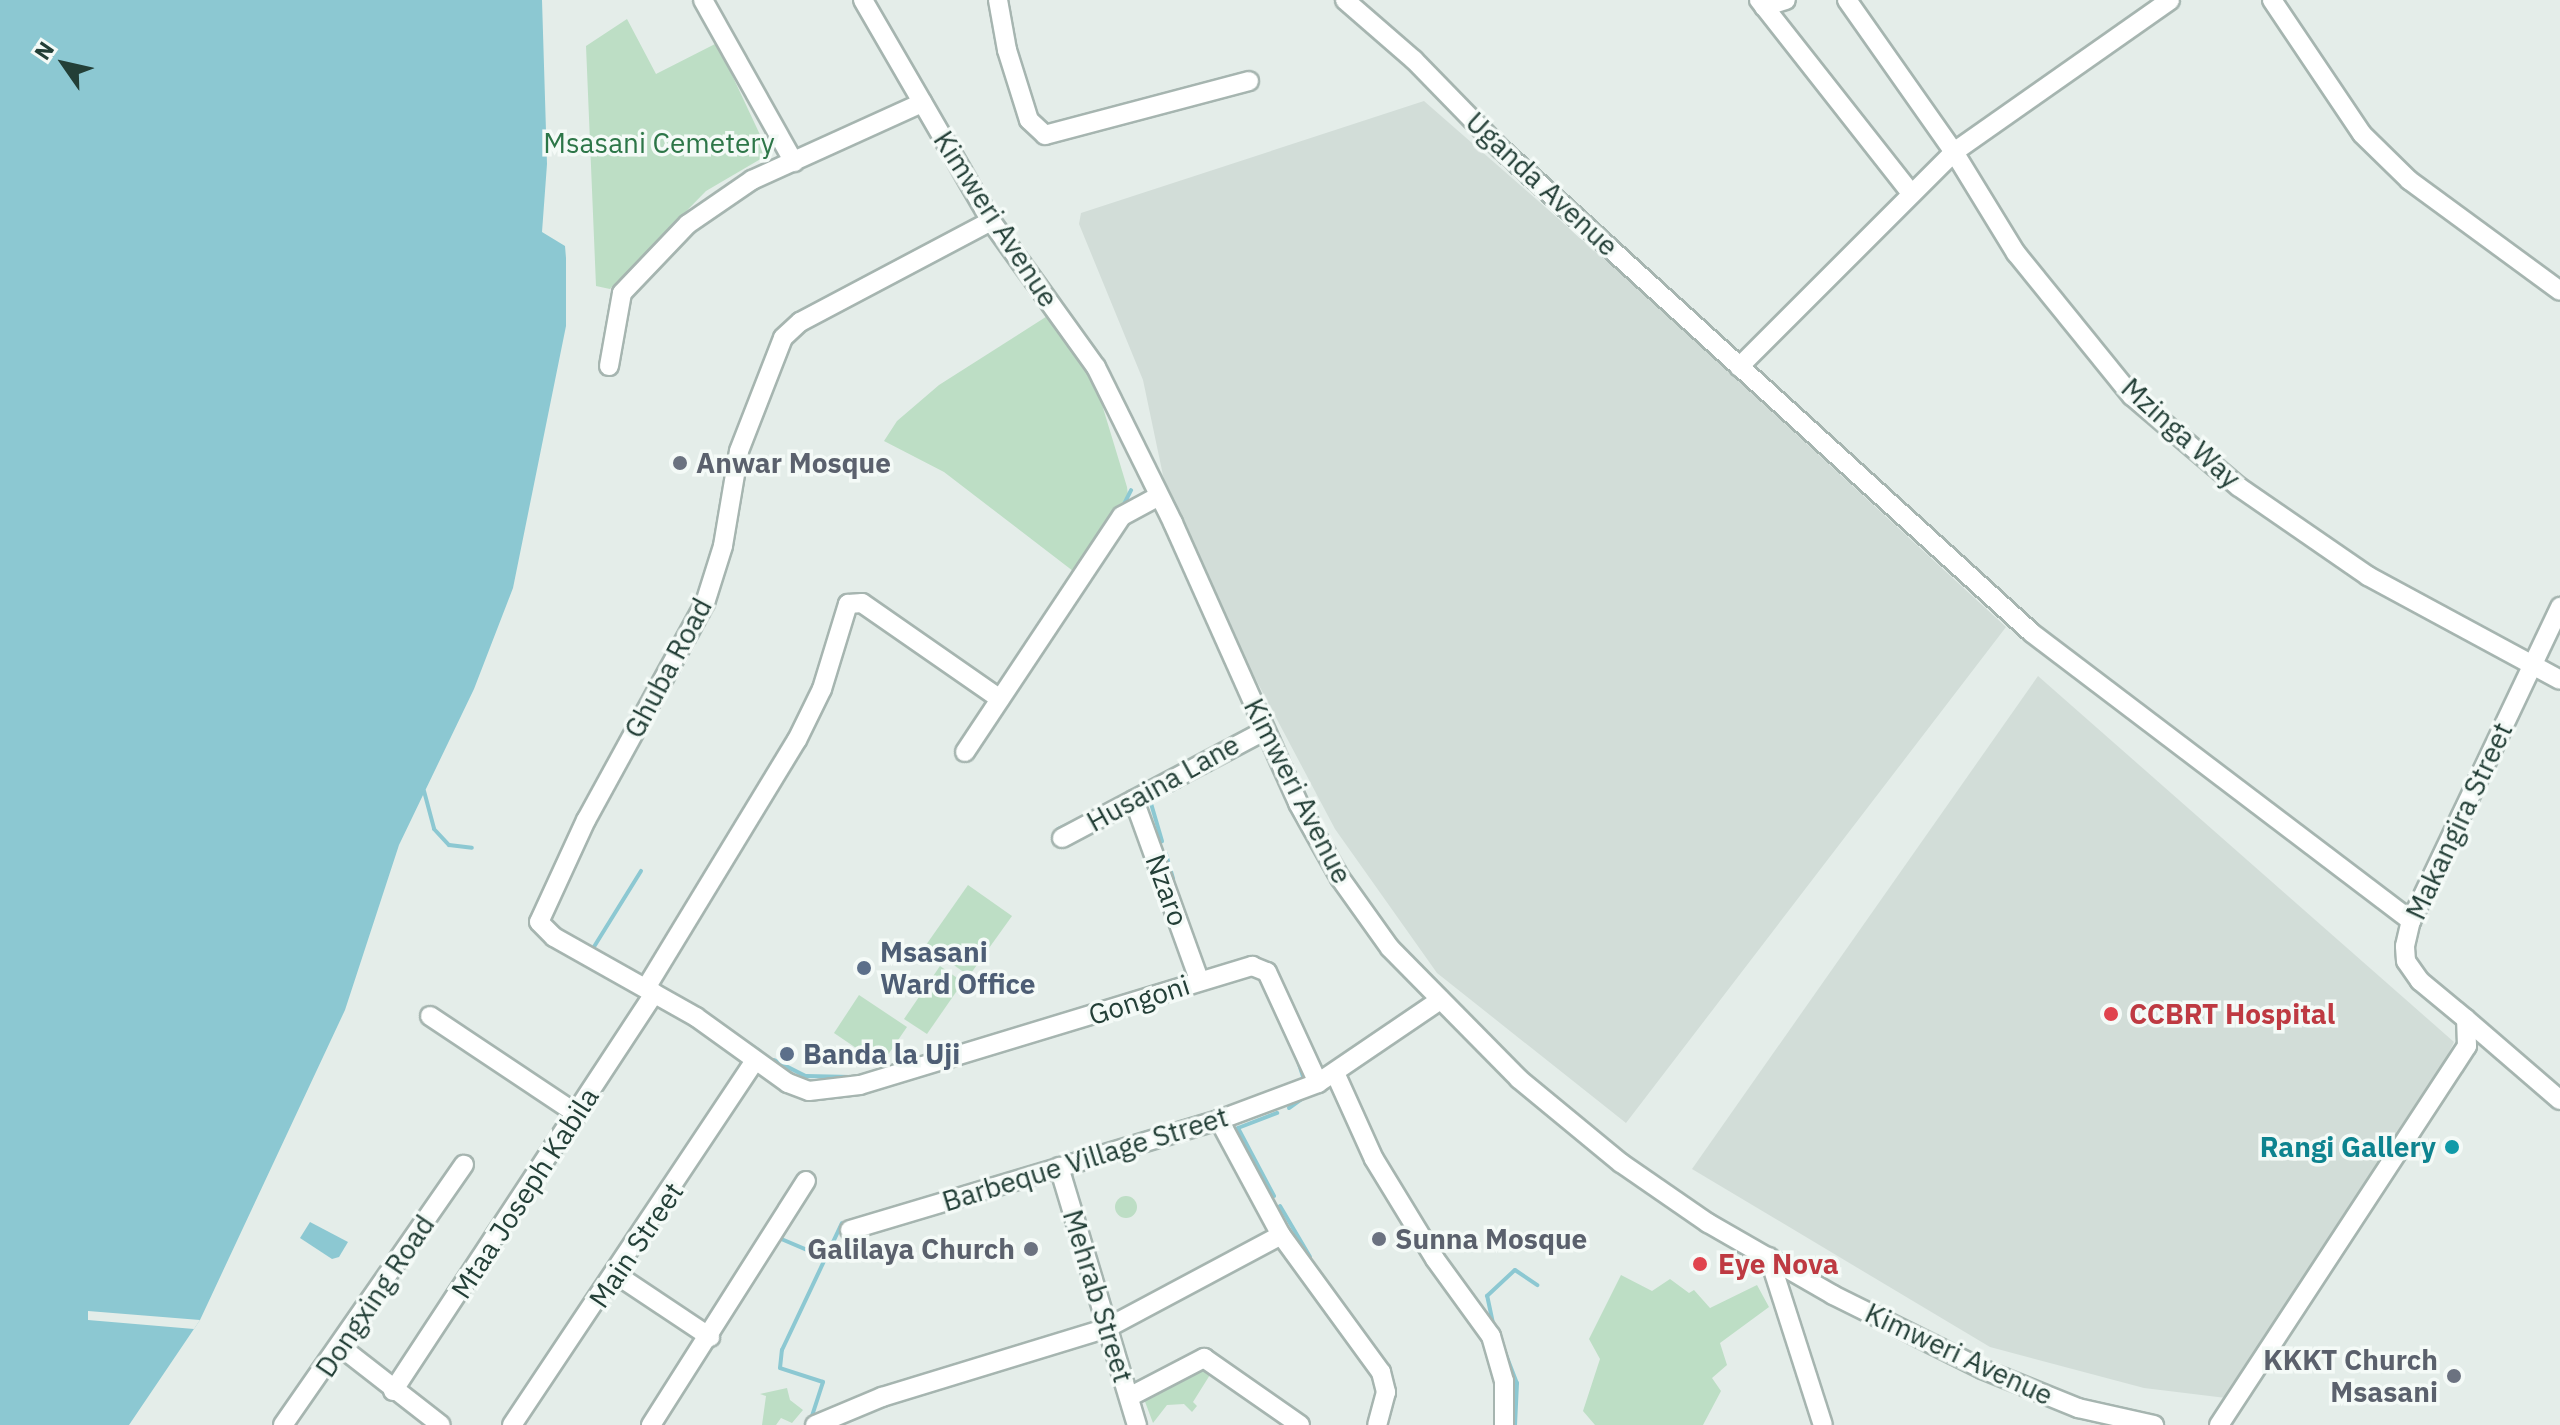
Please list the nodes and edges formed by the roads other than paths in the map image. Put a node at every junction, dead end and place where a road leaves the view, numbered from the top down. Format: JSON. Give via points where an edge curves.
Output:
{"nodes":[{"id":1,"x":703,"y":0,"type":"edge"},
{"id":2,"x":863,"y":0,"type":"edge"},
{"id":3,"x":998,"y":0,"type":"edge"},
{"id":4,"x":1345,"y":0,"type":"edge"},
{"id":5,"x":1786,"y":0,"type":"edge"},
{"id":6,"x":1847,"y":0,"type":"edge"},
{"id":7,"x":2170,"y":0,"type":"edge"},
{"id":8,"x":2272,"y":0,"type":"edge"},
{"id":9,"x":1762,"y":4,"type":"edge"},
{"id":10,"x":1249,"y":81,"type":"dead end"},
{"id":11,"x":922,"y":103,"type":"junction"},
{"id":12,"x":1954,"y":152,"type":"junction"},
{"id":13,"x":794,"y":162,"type":"junction"},
{"id":14,"x":1911,"y":193,"type":"junction"},
{"id":15,"x":991,"y":221,"type":"junction"},
{"id":16,"x":2560,"y":291,"type":"edge"},
{"id":17,"x":609,"y":366,"type":"dead end"},
{"id":18,"x":1739,"y":367,"type":"junction"},
{"id":19,"x":1159,"y":496,"type":"junction"},
{"id":20,"x":2560,"y":607,"type":"edge"},
{"id":21,"x":2532,"y":665,"type":"junction"},
{"id":22,"x":2560,"y":680,"type":"edge"},
{"id":23,"x":1000,"y":699,"type":"junction"},
{"id":24,"x":1264,"y":731,"type":"junction"},
{"id":25,"x":965,"y":752,"type":"dead end"},
{"id":26,"x":1134,"y":800,"type":"junction"},
{"id":27,"x":1062,"y":838,"type":"dead end"},
{"id":28,"x":2411,"y":921,"type":"junction"},
{"id":29,"x":1199,"y":980,"type":"junction"},
{"id":30,"x":650,"y":990,"type":"junction"},
{"id":31,"x":1440,"y":1000,"type":"junction"},
{"id":32,"x":430,"y":1016,"type":"dead end"},
{"id":33,"x":2466,"y":1019,"type":"junction"},
{"id":34,"x":755,"y":1061,"type":"junction"},
{"id":35,"x":1336,"y":1075,"type":"junction"},
{"id":36,"x":1318,"y":1083,"type":"junction"},
{"id":37,"x":2560,"y":1100,"type":"edge"},
{"id":38,"x":577,"y":1114,"type":"junction"},
{"id":39,"x":1219,"y":1120,"type":"junction"},
{"id":40,"x":464,"y":1165,"type":"dead end"},
{"id":41,"x":1059,"y":1167,"type":"junction"},
{"id":42,"x":806,"y":1181,"type":"dead end"},
{"id":43,"x":850,"y":1230,"type":"dead end"},
{"id":44,"x":1281,"y":1235,"type":"junction"},
{"id":45,"x":1769,"y":1257,"type":"junction"},
{"id":46,"x":617,"y":1275,"type":"junction"},
{"id":47,"x":1107,"y":1328,"type":"junction"},
{"id":48,"x":710,"y":1337,"type":"junction"},
{"id":49,"x":342,"y":1348,"type":"junction"},
{"id":50,"x":393,"y":1391,"type":"junction"},
{"id":51,"x":1129,"y":1397,"type":"junction"},
{"id":52,"x":2078,"y":1408,"type":"junction"},
{"id":53,"x":283,"y":1425,"type":"edge"},
{"id":54,"x":441,"y":1425,"type":"edge"},
{"id":55,"x":512,"y":1425,"type":"edge"},
{"id":56,"x":651,"y":1425,"type":"edge"},
{"id":57,"x":815,"y":1425,"type":"edge"},
{"id":58,"x":1137,"y":1425,"type":"edge"},
{"id":59,"x":1300,"y":1425,"type":"edge"},
{"id":60,"x":1377,"y":1425,"type":"edge"},
{"id":61,"x":1504,"y":1425,"type":"edge"},
{"id":62,"x":1823,"y":1425,"type":"edge"},
{"id":63,"x":2069,"y":1425,"type":"edge"},
{"id":64,"x":2154,"y":1425,"type":"edge"},
{"id":65,"x":2219,"y":1425,"type":"edge"}],
"edges":[{"from":1,"to":13,"type":"street"},
{"from":2,"to":11,"type":"street","name":"Kimweri Avenue"},
{"from":3,"to":10,"type":"street","via":[[1029,120],[1045,135]]},
{"from":4,"to":18,"type":"street","name":"Uganda Avenue"},
{"from":5,"to":9,"type":"street"},
{"from":6,"to":12,"type":"street","name":"Mzinga Way"},
{"from":7,"to":12,"type":"street"},
{"from":8,"to":16,"type":"street","via":[[2362,134],[2409,180]]},
{"from":9,"to":14,"type":"street"},
{"from":11,"to":13,"type":"street"},
{"from":11,"to":15,"type":"street","name":"Kimweri Avenue"},
{"from":12,"to":14,"type":"street"},
{"from":12,"to":21,"type":"street","name":"Mzinga Way","via":[[2016,253],[2132,396],[2239,487],[2368,576]]},
{"from":13,"to":17,"type":"street","via":[[752,180],[688,224],[647,262],[622,293]]},
{"from":14,"to":18,"type":"street"},
{"from":15,"to":19,"type":"street","name":"Kimweri Avenue","via":[[1096,367]]},
{"from":15,"to":30,"type":"street","name":"Ghuba Road","via":[[800,322],[773,358],[739,451],[723,546],[705,603],[540,914],[541,927],[554,937]]},
{"from":18,"to":28,"type":"street","name":"Uganda Avenue","via":[[2032,633]]},
{"from":19,"to":23,"type":"street","via":[[1122,516]]},
{"from":19,"to":24,"type":"street","name":"Kimweri Avenue"},
{"from":20,"to":21,"type":"street","name":"Makangira Street"},
{"from":21,"to":22,"type":"street","name":"Mzinga Way"},
{"from":21,"to":28,"type":"street","name":"Makangira Street"},
{"from":23,"to":25,"type":"street"},
{"from":23,"to":30,"type":"street","name":"Mtaa Joseph Kabila","via":[[862,603],[848,604],[822,689],[797,740]]},
{"from":24,"to":26,"type":"street","name":"Husaina Lane"},
{"from":24,"to":31,"type":"street","name":"Kimweri Avenue","via":[[1340,878],[1390,948]]},
{"from":26,"to":27,"type":"street","name":"Husaina Lane"},
{"from":26,"to":29,"type":"street","name":"Nzaro"},
{"from":28,"to":33,"type":"street","name":"Makangira Street","via":[[2406,961],[2420,981]]},
{"from":29,"to":34,"type":"street","name":"Gongoni","via":[[838,1089],[809,1091]]},
{"from":29,"to":36,"type":"street","name":"Gongoni","via":[[1263,968]]},
{"from":30,"to":34,"type":"street","name":"Ghuba Road"},
{"from":30,"to":38,"type":"street","name":"Mtaa Joseph Kabila"},
{"from":31,"to":35,"type":"street"},
{"from":31,"to":45,"type":"street","name":"Kimweri Avenue","via":[[1519,1079],[1621,1163]]},
{"from":32,"to":38,"type":"street"},
{"from":33,"to":37,"type":"street"},
{"from":33,"to":65,"type":"street","via":[[2467,1046],[2459,1063]]},
{"from":34,"to":46,"type":"street","name":"Main Street"},
{"from":35,"to":36,"type":"street"},
{"from":35,"to":61,"type":"street","via":[[1374,1159],[1435,1259],[1491,1336],[1504,1381]]},
{"from":36,"to":39,"type":"street","name":"Barbeque Village Street"},
{"from":38,"to":50,"type":"street","name":"Mtaa Joseph Kabila"},
{"from":39,"to":41,"type":"street","name":"Barbeque Village Street"},
{"from":39,"to":44,"type":"street"},
{"from":40,"to":49,"type":"street","name":"Dongxing Road"},
{"from":41,"to":43,"type":"street","name":"Barbeque Village Street"},
{"from":41,"to":47,"type":"street","name":"Mehrab Street"},
{"from":42,"to":48,"type":"street"},
{"from":44,"to":47,"type":"street"},
{"from":44,"to":60,"type":"street","via":[[1381,1372],[1386,1392]]},
{"from":45,"to":52,"type":"street","name":"Kimweri Avenue","via":[[1982,1369]]},
{"from":45,"to":62,"type":"street"},
{"from":46,"to":48,"type":"street"},
{"from":46,"to":55,"type":"street","name":"Main Street"},
{"from":47,"to":51,"type":"street","name":"Mehrab Street"},
{"from":47,"to":57,"type":"street","via":[[882,1397]]},
{"from":48,"to":56,"type":"street"},
{"from":49,"to":50,"type":"street"},
{"from":49,"to":53,"type":"street","name":"Dongxing Road"},
{"from":50,"to":54,"type":"street"},
{"from":51,"to":58,"type":"street","name":"Mehrab Street"},
{"from":51,"to":59,"type":"street","via":[[1204,1358]]},
{"from":52,"to":63,"type":"street"},
{"from":52,"to":64,"type":"street","name":"Kimweri Avenue"}]}
